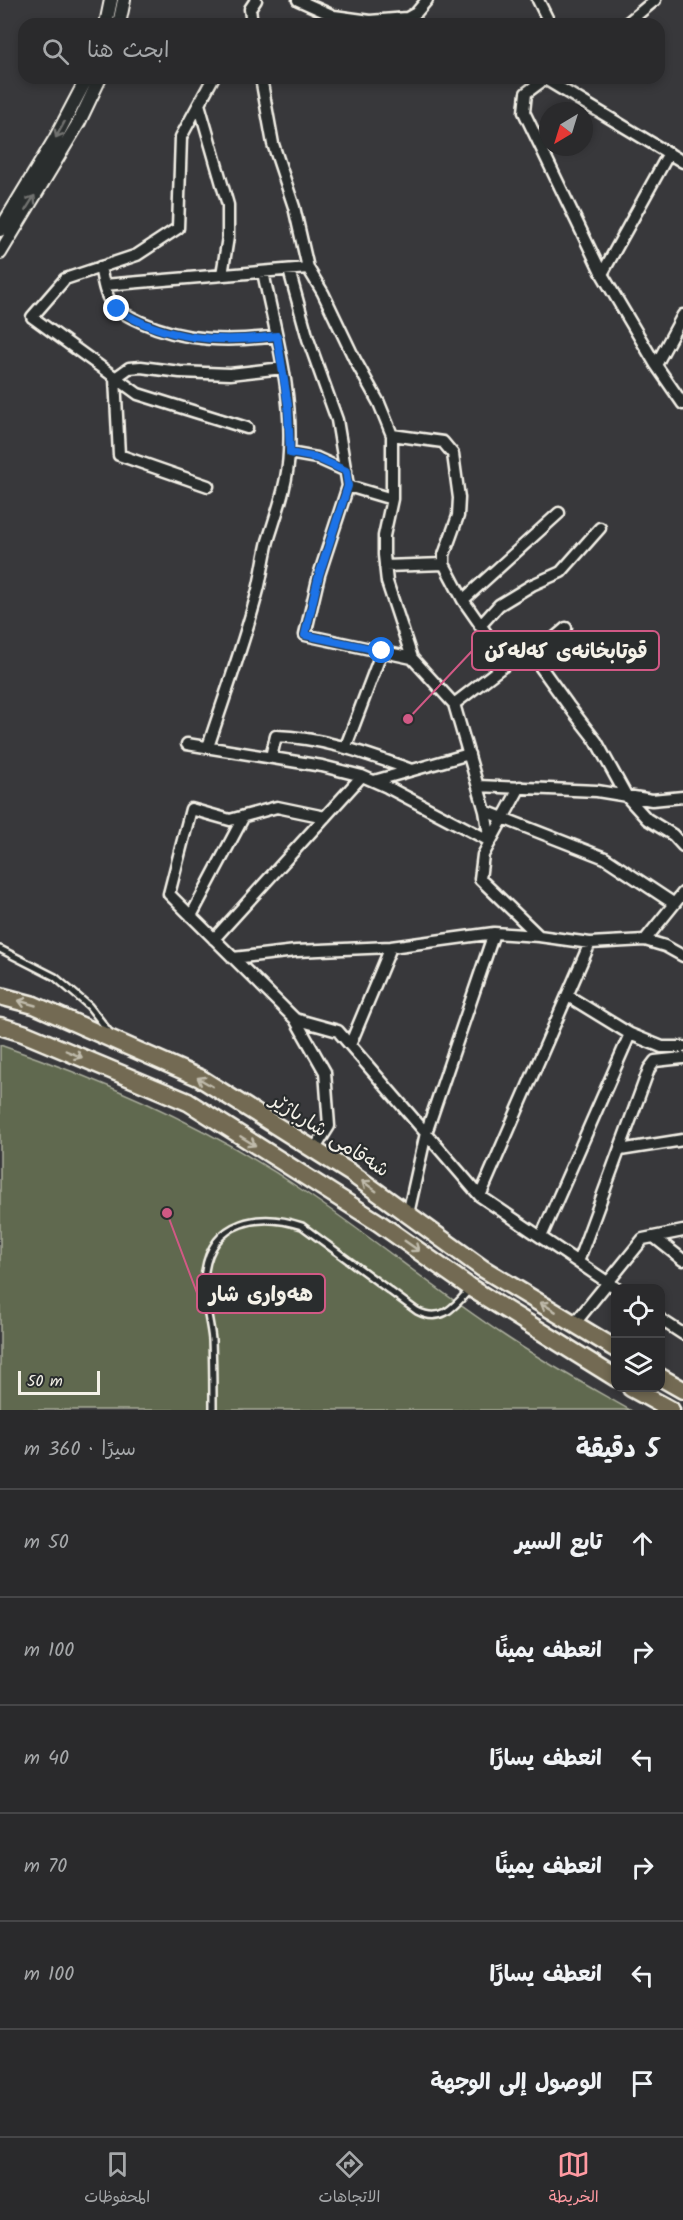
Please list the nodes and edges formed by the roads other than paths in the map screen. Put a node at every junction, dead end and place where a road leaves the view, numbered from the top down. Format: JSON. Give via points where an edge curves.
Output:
{"nodes":[{"id":1,"x":111,"y":0,"type":"edge"},
{"id":2,"x":124,"y":0,"type":"edge"},
{"id":3,"x":298,"y":0,"type":"edge"},
{"id":4,"x":427,"y":0,"type":"edge"},
{"id":5,"x":538,"y":0,"type":"edge"},
{"id":6,"x":649,"y":2,"type":"edge"},
{"id":7,"x":253,"y":4,"type":"edge"},
{"id":8,"x":107,"y":18,"type":"edge"},
{"id":9,"x":120,"y":18,"type":"edge"},
{"id":10,"x":245,"y":18,"type":"edge"},
{"id":11,"x":348,"y":18,"type":"edge"},
{"id":12,"x":406,"y":18,"type":"edge"},
{"id":13,"x":547,"y":18,"type":"edge"},
{"id":14,"x":632,"y":18,"type":"edge"},
{"id":15,"x":84,"y":84,"type":"edge"},
{"id":16,"x":97,"y":84,"type":"edge"},
{"id":17,"x":210,"y":84,"type":"edge"},
{"id":18,"x":262,"y":84,"type":"edge"},
{"id":19,"x":537,"y":84,"type":"edge"},
{"id":20,"x":555,"y":84,"type":"edge"},
{"id":21,"x":199,"y":104,"type":"junction"},
{"id":22,"x":669,"y":153,"type":"junction"},
{"id":23,"x":52,"y":156,"type":"junction"},
{"id":24,"x":683,"y":162,"type":"edge"},
{"id":25,"x":0,"y":231,"type":"edge"},
{"id":26,"x":0,"y":253,"type":"edge"},
{"id":27,"x":100,"y":267,"type":"junction"},
{"id":28,"x":308,"y":268,"type":"junction"},
{"id":29,"x":289,"y":270,"type":"junction"},
{"id":30,"x":263,"y":272,"type":"junction"},
{"id":31,"x":602,"y":274,"type":"junction"},
{"id":32,"x":222,"y":275,"type":"junction"},
{"id":33,"x":105,"y":285,"type":"junction"},
{"id":34,"x":683,"y":315,"type":"edge"},
{"id":35,"x":277,"y":336,"type":"junction"},
{"id":36,"x":656,"y":365,"type":"junction"},
{"id":37,"x":282,"y":368,"type":"junction"},
{"id":38,"x":115,"y":378,"type":"junction"},
{"id":39,"x":683,"y":404,"type":"edge"},
{"id":40,"x":247,"y":428,"type":"dead end"},
{"id":41,"x":392,"y":435,"type":"junction"},
{"id":42,"x":290,"y":453,"type":"junction"},
{"id":43,"x":346,"y":471,"type":"junction"},
{"id":44,"x":208,"y":486,"type":"dead end"},
{"id":45,"x":348,"y":486,"type":"junction"},
{"id":46,"x":392,"y":500,"type":"junction"},
{"id":47,"x":559,"y":513,"type":"dead end"},
{"id":48,"x":600,"y":528,"type":"dead end"},
{"id":49,"x":444,"y":564,"type":"junction"},
{"id":50,"x":385,"y":566,"type":"junction"},
{"id":51,"x":463,"y":600,"type":"junction"},
{"id":52,"x":480,"y":627,"type":"junction"},
{"id":53,"x":566,"y":628,"type":"dead end"},
{"id":54,"x":382,"y":651,"type":"junction"},
{"id":55,"x":533,"y":656,"type":"junction"},
{"id":56,"x":412,"y":658,"type":"junction"},
{"id":57,"x":507,"y":663,"type":"junction"},
{"id":58,"x":454,"y":704,"type":"junction"},
{"id":59,"x":188,"y":744,"type":"dead end"},
{"id":60,"x":346,"y":746,"type":"junction"},
{"id":61,"x":208,"y":747,"type":"junction"},
{"id":62,"x":469,"y":754,"type":"junction"},
{"id":63,"x":271,"y":757,"type":"junction"},
{"id":64,"x":412,"y":770,"type":"junction"},
{"id":65,"x":362,"y":776,"type":"junction"},
{"id":66,"x":374,"y":781,"type":"junction"},
{"id":67,"x":478,"y":786,"type":"junction"},
{"id":68,"x":520,"y":787,"type":"junction"},
{"id":69,"x":627,"y":797,"type":"junction"},
{"id":70,"x":683,"y":797,"type":"edge"},
{"id":71,"x":485,"y":811,"type":"junction"},
{"id":72,"x":244,"y":816,"type":"junction"},
{"id":73,"x":325,"y":817,"type":"junction"},
{"id":74,"x":503,"y":818,"type":"junction"},
{"id":75,"x":490,"y":841,"type":"junction"},
{"id":76,"x":683,"y":846,"type":"edge"},
{"id":77,"x":683,"y":893,"type":"edge"},
{"id":78,"x":674,"y":903,"type":"junction"},
{"id":79,"x":191,"y":916,"type":"junction"},
{"id":80,"x":494,"y":933,"type":"junction"},
{"id":81,"x":539,"y":936,"type":"junction"},
{"id":82,"x":214,"y":939,"type":"junction"},
{"id":83,"x":645,"y":940,"type":"junction"},
{"id":84,"x":590,"y":943,"type":"junction"},
{"id":85,"x":391,"y":947,"type":"junction"},
{"id":86,"x":0,"y":949,"type":"edge"},
{"id":87,"x":683,"y":956,"type":"edge"},
{"id":88,"x":233,"y":958,"type":"junction"},
{"id":89,"x":0,"y":996,"type":"edge"},
{"id":90,"x":568,"y":996,"type":"junction"},
{"id":91,"x":295,"y":1019,"type":"junction"},
{"id":92,"x":0,"y":1026,"type":"edge"},
{"id":93,"x":630,"y":1034,"type":"junction"},
{"id":94,"x":117,"y":1041,"type":"junction"},
{"id":95,"x":350,"y":1045,"type":"junction"},
{"id":96,"x":683,"y":1047,"type":"edge"},
{"id":97,"x":683,"y":1058,"type":"edge"},
{"id":98,"x":426,"y":1133,"type":"junction"},
{"id":99,"x":683,"y":1140,"type":"edge"},
{"id":100,"x":314,"y":1150,"type":"junction"},
{"id":101,"x":620,"y":1150,"type":"junction"},
{"id":102,"x":480,"y":1197,"type":"junction"},
{"id":103,"x":393,"y":1204,"type":"junction"},
{"id":104,"x":408,"y":1214,"type":"junction"},
{"id":105,"x":379,"y":1222,"type":"junction"},
{"id":106,"x":683,"y":1231,"type":"edge"},
{"id":107,"x":541,"y":1237,"type":"junction"},
{"id":108,"x":654,"y":1237,"type":"junction"},
{"id":109,"x":683,"y":1260,"type":"edge"},
{"id":110,"x":578,"y":1262,"type":"junction"},
{"id":111,"x":613,"y":1284,"type":"edge"},
{"id":112,"x":611,"y":1285,"type":"edge"},
{"id":113,"x":611,"y":1287,"type":"edge"},
{"id":114,"x":471,"y":1288,"type":"junction"},
{"id":115,"x":665,"y":1322,"type":"edge"},
{"id":116,"x":575,"y":1323,"type":"junction"},
{"id":117,"x":683,"y":1334,"type":"edge"},
{"id":118,"x":611,"y":1346,"type":"edge"},
{"id":119,"x":611,"y":1376,"type":"edge"},
{"id":120,"x":665,"y":1380,"type":"edge"},
{"id":121,"x":683,"y":1390,"type":"edge"},
{"id":122,"x":638,"y":1392,"type":"edge"},
{"id":123,"x":213,"y":1410,"type":"edge"},
{"id":124,"x":671,"y":1410,"type":"edge"}],
"edges":[{"from":1,"to":8,"type":"street"},
{"from":2,"to":9,"type":"street"},
{"from":3,"to":11,"type":"street"},
{"from":4,"to":12,"type":"street"},
{"from":5,"to":13,"type":"street"},
{"from":6,"to":14,"type":"street"},
{"from":7,"to":10,"type":"street"},
{"from":15,"to":23,"type":"street","one_way":true},
{"from":16,"to":23,"type":"street","via":[[79,122]]},
{"from":17,"to":21,"type":"street"},
{"from":18,"to":28,"type":"street","via":[[273,144],[294,207]]},
{"from":19,"to":31,"type":"street","via":[[526,93],[524,112]]},
{"from":20,"to":22,"type":"street"},
{"from":21,"to":27,"type":"street","via":[[181,137],[178,228],[137,255]]},
{"from":21,"to":32,"type":"street","via":[[228,205]]},
{"from":22,"to":24,"type":"street"},
{"from":22,"to":31,"type":"street"},
{"from":23,"to":25,"type":"street"},
{"from":26,"to":23,"type":"street","one_way":true},
{"from":27,"to":33,"type":"street"},
{"from":27,"to":38,"type":"street","via":[[65,279],[32,317]]},
{"from":28,"to":29,"type":"street"},
{"from":28,"to":41,"type":"street"},
{"from":29,"to":30,"type":"street"},
{"from":29,"to":43,"type":"street","via":[[308,339],[338,420]]},
{"from":30,"to":32,"type":"street"},
{"from":30,"to":35,"type":"street"},
{"from":31,"to":36,"type":"street"},
{"from":32,"to":33,"type":"street"},
{"from":33,"to":35,"type":"street","via":[[117,309],[168,333],[238,340]]},
{"from":34,"to":36,"type":"street"},
{"from":35,"to":37,"type":"street"},
{"from":36,"to":39,"type":"street"},
{"from":37,"to":38,"type":"street","via":[[230,374],[141,367],[129,368]]},
{"from":37,"to":42,"type":"street"},
{"from":38,"to":40,"type":"street","via":[[152,400]]},
{"from":38,"to":44,"type":"street","via":[[119,455]]},
{"from":41,"to":46,"type":"street"},
{"from":41,"to":49,"type":"street","via":[[443,442],[453,454],[458,516],[446,546]]},
{"from":42,"to":43,"type":"street","via":[[317,458]]},
{"from":42,"to":61,"type":"street","via":[[241,649]]},
{"from":43,"to":45,"type":"street"},
{"from":45,"to":46,"type":"street"},
{"from":45,"to":54,"type":"street","via":[[319,575],[305,635]]},
{"from":46,"to":50,"type":"street","via":[[384,536]]},
{"from":47,"to":51,"type":"street"},
{"from":48,"to":52,"type":"street","via":[[561,572],[499,605]]},
{"from":49,"to":50,"type":"street"},
{"from":49,"to":51,"type":"street"},
{"from":50,"to":56,"type":"street","via":[[389,592]]},
{"from":51,"to":52,"type":"street"},
{"from":52,"to":57,"type":"street"},
{"from":53,"to":55,"type":"street"},
{"from":54,"to":56,"type":"street"},
{"from":54,"to":60,"type":"street"},
{"from":55,"to":57,"type":"street","via":[[527,648]]},
{"from":55,"to":69,"type":"street","via":[[596,741]]},
{"from":56,"to":58,"type":"street"},
{"from":57,"to":58,"type":"street"},
{"from":58,"to":62,"type":"street"},
{"from":59,"to":61,"type":"street"},
{"from":60,"to":63,"type":"street","via":[[276,736]]},
{"from":60,"to":64,"type":"street"},
{"from":61,"to":63,"type":"street"},
{"from":62,"to":64,"type":"street"},
{"from":62,"to":67,"type":"street"},
{"from":63,"to":65,"type":"street"},
{"from":64,"to":66,"type":"street"},
{"from":65,"to":66,"type":"street"},
{"from":65,"to":73,"type":"street"},
{"from":66,"to":75,"type":"street"},
{"from":67,"to":68,"type":"street"},
{"from":67,"to":71,"type":"street"},
{"from":68,"to":69,"type":"street","via":[[597,791]]},
{"from":68,"to":74,"type":"street"},
{"from":69,"to":70,"type":"street"},
{"from":69,"to":76,"type":"street","via":[[647,819],[673,834]]},
{"from":71,"to":74,"type":"street"},
{"from":71,"to":75,"type":"street"},
{"from":72,"to":73,"type":"street","via":[[276,807]]},
{"from":72,"to":79,"type":"street"},
{"from":72,"to":79,"type":"street","via":[[230,820],[191,809],[169,894]]},
{"from":73,"to":82,"type":"street"},
{"from":74,"to":75,"type":"street"},
{"from":74,"to":78,"type":"street","via":[[605,858]]},
{"from":75,"to":81,"type":"street","via":[[483,855],[480,879]]},
{"from":77,"to":78,"type":"street"},
{"from":78,"to":83,"type":"street"},
{"from":79,"to":82,"type":"street"},
{"from":80,"to":81,"type":"street"},
{"from":80,"to":85,"type":"street"},
{"from":80,"to":98,"type":"street"},
{"from":81,"to":84,"type":"street"},
{"from":82,"to":88,"type":"street"},
{"from":83,"to":84,"type":"street"},
{"from":83,"to":87,"type":"street"},
{"from":84,"to":90,"type":"street"},
{"from":85,"to":88,"type":"street"},
{"from":85,"to":95,"type":"street"},
{"from":86,"to":94,"type":"lane","via":[[55,977],[89,1006]]},
{"from":88,"to":91,"type":"street"},
{"from":94,"to":89,"type":"main road","name":"شەقامی شارباژێر","one_way":true,"via":[[34,1005]]},
{"from":90,"to":93,"type":"street"},
{"from":90,"to":102,"type":"street"},
{"from":91,"to":95,"type":"street","via":[[338,1031]]},
{"from":91,"to":100,"type":"street","via":[[325,1072],[329,1126]]},
{"from":92,"to":105,"type":"main road","one_way":true,"via":[[188,1102]]},
{"from":93,"to":96,"type":"street","via":[[662,1047]]},
{"from":93,"to":107,"type":"street"},
{"from":100,"to":94,"type":"main road","name":"شەقامی شارباژێر","one_way":true,"via":[[200,1078]]},
{"from":95,"to":98,"type":"street"},
{"from":97,"to":101,"type":"street","via":[[655,1061],[649,1069]]},
{"from":98,"to":102,"type":"street"},
{"from":98,"to":104,"type":"street"},
{"from":99,"to":101,"type":"street"},
{"from":103,"to":100,"type":"main road","name":"شەقامی شارباژێر","one_way":true},
{"from":101,"to":110,"type":"street"},
{"from":102,"to":107,"type":"street"},
{"from":103,"to":104,"type":"main road","name":"شەقامی شارباژێر"},
{"from":103,"to":105,"type":"main road"},
{"from":116,"to":104,"type":"main road","name":"شەقامی شارباژێر","one_way":true,"via":[[482,1268]]},
{"from":105,"to":114,"type":"main road","one_way":true},
{"from":106,"to":108,"type":"street"},
{"from":107,"to":110,"type":"street"},
{"from":108,"to":109,"type":"street"},
{"from":108,"to":111,"type":"street","via":[[643,1239]]},
{"from":110,"to":112,"type":"street"},
{"from":113,"to":116,"type":"street"},
{"from":114,"to":119,"type":"main road"},
{"from":114,"to":123,"type":"lane","via":[[448,1312],[427,1315],[302,1226],[262,1219],[242,1223],[214,1247],[205,1272],[212,1340]]},
{"from":115,"to":117,"type":"street"},
{"from":116,"to":118,"type":"main road","name":"شەقامی شارباژێر"},
{"from":120,"to":121,"type":"main road"},
{"from":122,"to":124,"type":"main road"}]}
